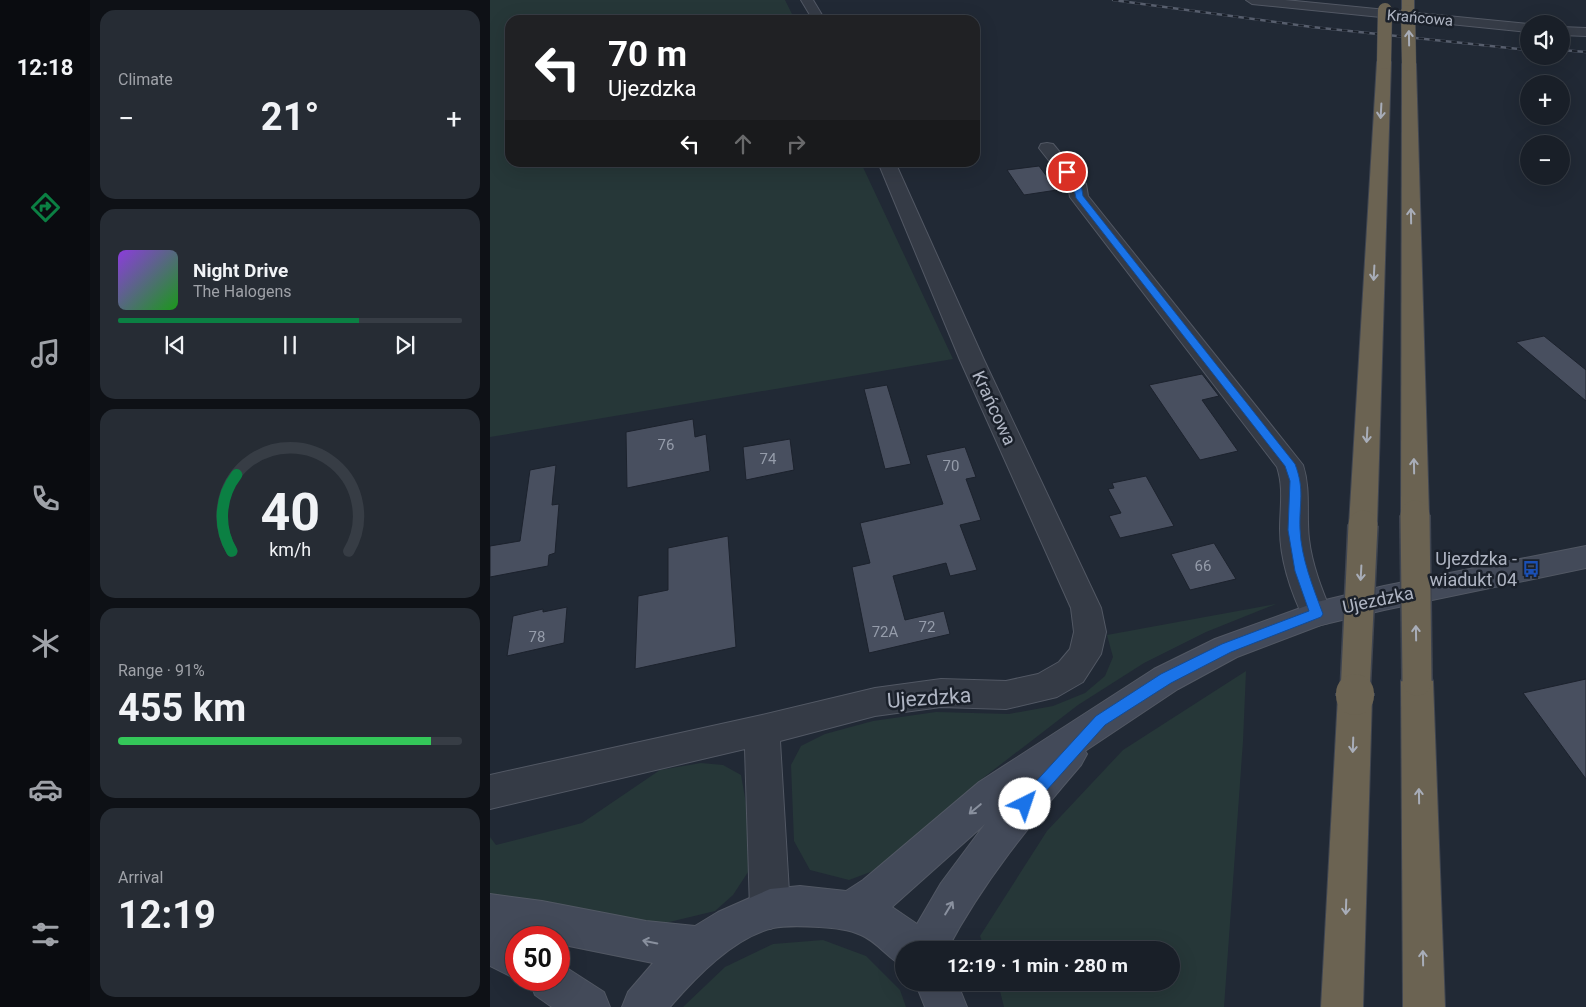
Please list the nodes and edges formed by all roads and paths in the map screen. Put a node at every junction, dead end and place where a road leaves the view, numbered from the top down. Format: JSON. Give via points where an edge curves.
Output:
{"nodes":[{"id":1,"x":807,"y":0,"type":"edge"},
{"id":2,"x":1252,"y":0,"type":"edge"},
{"id":3,"x":1386,"y":5,"type":"edge"},
{"id":4,"x":1408,"y":6,"type":"edge"},
{"id":5,"x":816,"y":15,"type":"edge"},
{"id":6,"x":1520,"y":27,"type":"edge"},
{"id":7,"x":1570,"y":31,"type":"edge"},
{"id":8,"x":1586,"y":32,"type":"edge"},
{"id":9,"x":1047,"y":148,"type":"dead end"},
{"id":10,"x":888,"y":167,"type":"edge"},
{"id":11,"x":1586,"y":557,"type":"edge"},
{"id":12,"x":1317,"y":614,"type":"junction"},
{"id":13,"x":1085,"y":654,"type":"joint"},
{"id":14,"x":1100,"y":720,"type":"junction"},
{"id":15,"x":762,"y":730,"type":"junction"},
{"id":16,"x":490,"y":792,"type":"edge"},
{"id":17,"x":770,"y":909,"type":"junction"},
{"id":18,"x":851,"y":911,"type":"junction"},
{"id":19,"x":490,"y":914,"type":"edge"},
{"id":20,"x":904,"y":941,"type":"edge"},
{"id":21,"x":930,"y":941,"type":"edge"},
{"id":22,"x":490,"y":944,"type":"edge"},
{"id":23,"x":699,"y":947,"type":"junction"},
{"id":24,"x":505,"y":952,"type":"edge"},
{"id":25,"x":567,"y":991,"type":"edge"},
{"id":26,"x":940,"y":991,"type":"edge"},
{"id":27,"x":589,"y":1007,"type":"edge"},
{"id":28,"x":643,"y":1007,"type":"edge"},
{"id":29,"x":946,"y":1007,"type":"edge"},
{"id":30,"x":1342,"y":1007,"type":"edge"},
{"id":31,"x":1424,"y":1007,"type":"edge"}],
"edges":[{"from":1,"to":5,"type":"street"},
{"from":2,"to":6,"type":"street","name":"Krańcowa"},
{"from":3,"to":30,"type":"highway","one_way":true,"bridge":true},
{"from":31,"to":4,"type":"highway","one_way":true,"bridge":true},
{"from":7,"to":8,"type":"street"},
{"from":9,"to":12,"type":"street","via":[[1077,184],[1079,197],[1290,464],[1296,481],[1294,530],[1307,591]]},
{"from":10,"to":13,"type":"street","name":"Krańcowa","via":[[1086,608],[1090,632]]},
{"from":11,"to":12,"type":"main road","name":"Ujezdzka"},
{"from":12,"to":14,"type":"main road","name":"Ujezdzka","via":[[1226,648],[1166,678]]},
{"from":13,"to":15,"type":"street","name":"Ujezdzka","via":[[1071,672],[1045,687],[1006,694],[941,693],[874,702]]},
{"from":14,"to":18,"type":"main road","name":"Ujezdzka","one_way":true,"via":[[992,794],[878,894]]},
{"from":21,"to":14,"type":"main road","name":"Ujezdzka","one_way":true,"via":[[966,880],[1014,817]]},
{"from":15,"to":16,"type":"street","name":"Ujezdzka"},
{"from":15,"to":17,"type":"street"},
{"from":17,"to":18,"type":"main road","via":[[807,906]]},
{"from":17,"to":23,"type":"main road","via":[[729,927]]},
{"from":18,"to":20,"type":"main road","via":[[890,928]]},
{"from":23,"to":19,"type":"main road","one_way":true,"via":[[670,946],[522,916]]},
{"from":22,"to":24,"type":"main road"},
{"from":23,"to":28,"type":"main road","via":[[669,974]]},
{"from":25,"to":27,"type":"main road"},
{"from":26,"to":29,"type":"main road"}]}
